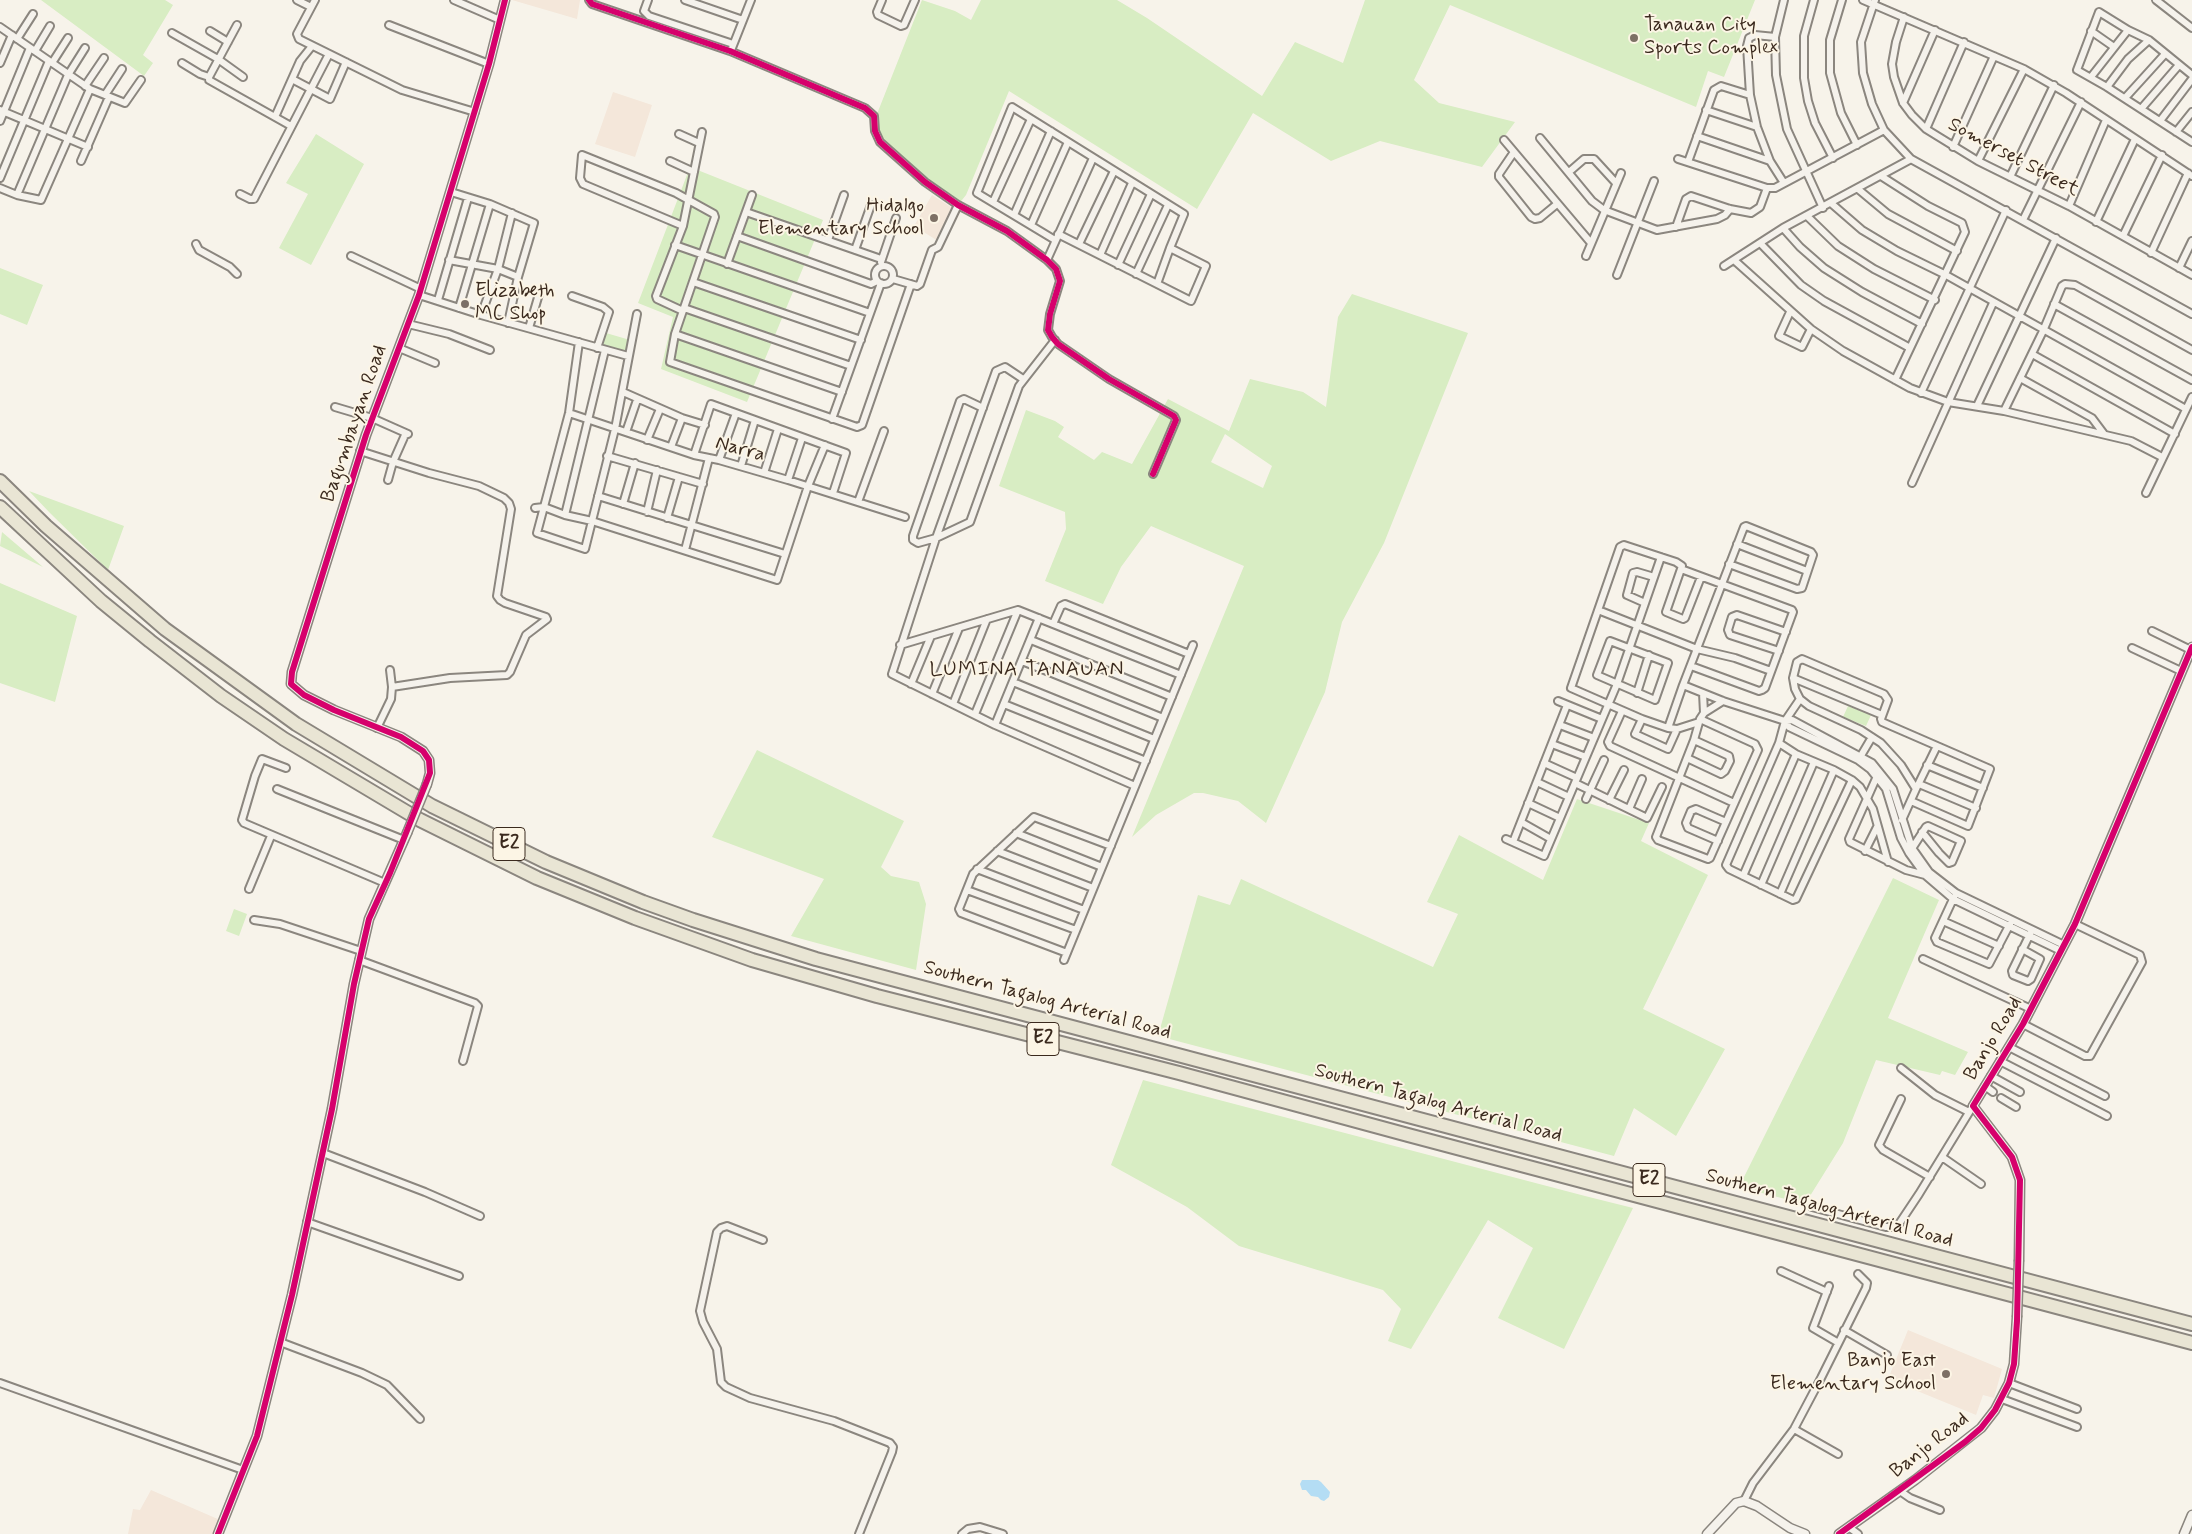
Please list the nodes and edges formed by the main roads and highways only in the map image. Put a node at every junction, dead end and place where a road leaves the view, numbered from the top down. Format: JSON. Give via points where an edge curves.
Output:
{"nodes":[{"id":1,"x":0,"y":481,"type":"edge"},
{"id":2,"x":0,"y":507,"type":"edge"},
{"id":3,"x":2192,"y":1324,"type":"edge"},
{"id":4,"x":2192,"y":1343,"type":"edge"}],
"edges":[{"from":1,"to":3,"type":"highway","name":"Southern Tagalog Arterial Road","number":"E2","via":[[53,533],[165,630],[296,724],[432,806],[546,862],[644,902],[816,959]]},
{"from":2,"to":4,"type":"highway","name":"Southern Tagalog Arterial Road","number":"E2","via":[[150,641],[284,739],[420,820],[537,878],[635,918],[752,960],[878,996]]}]}
